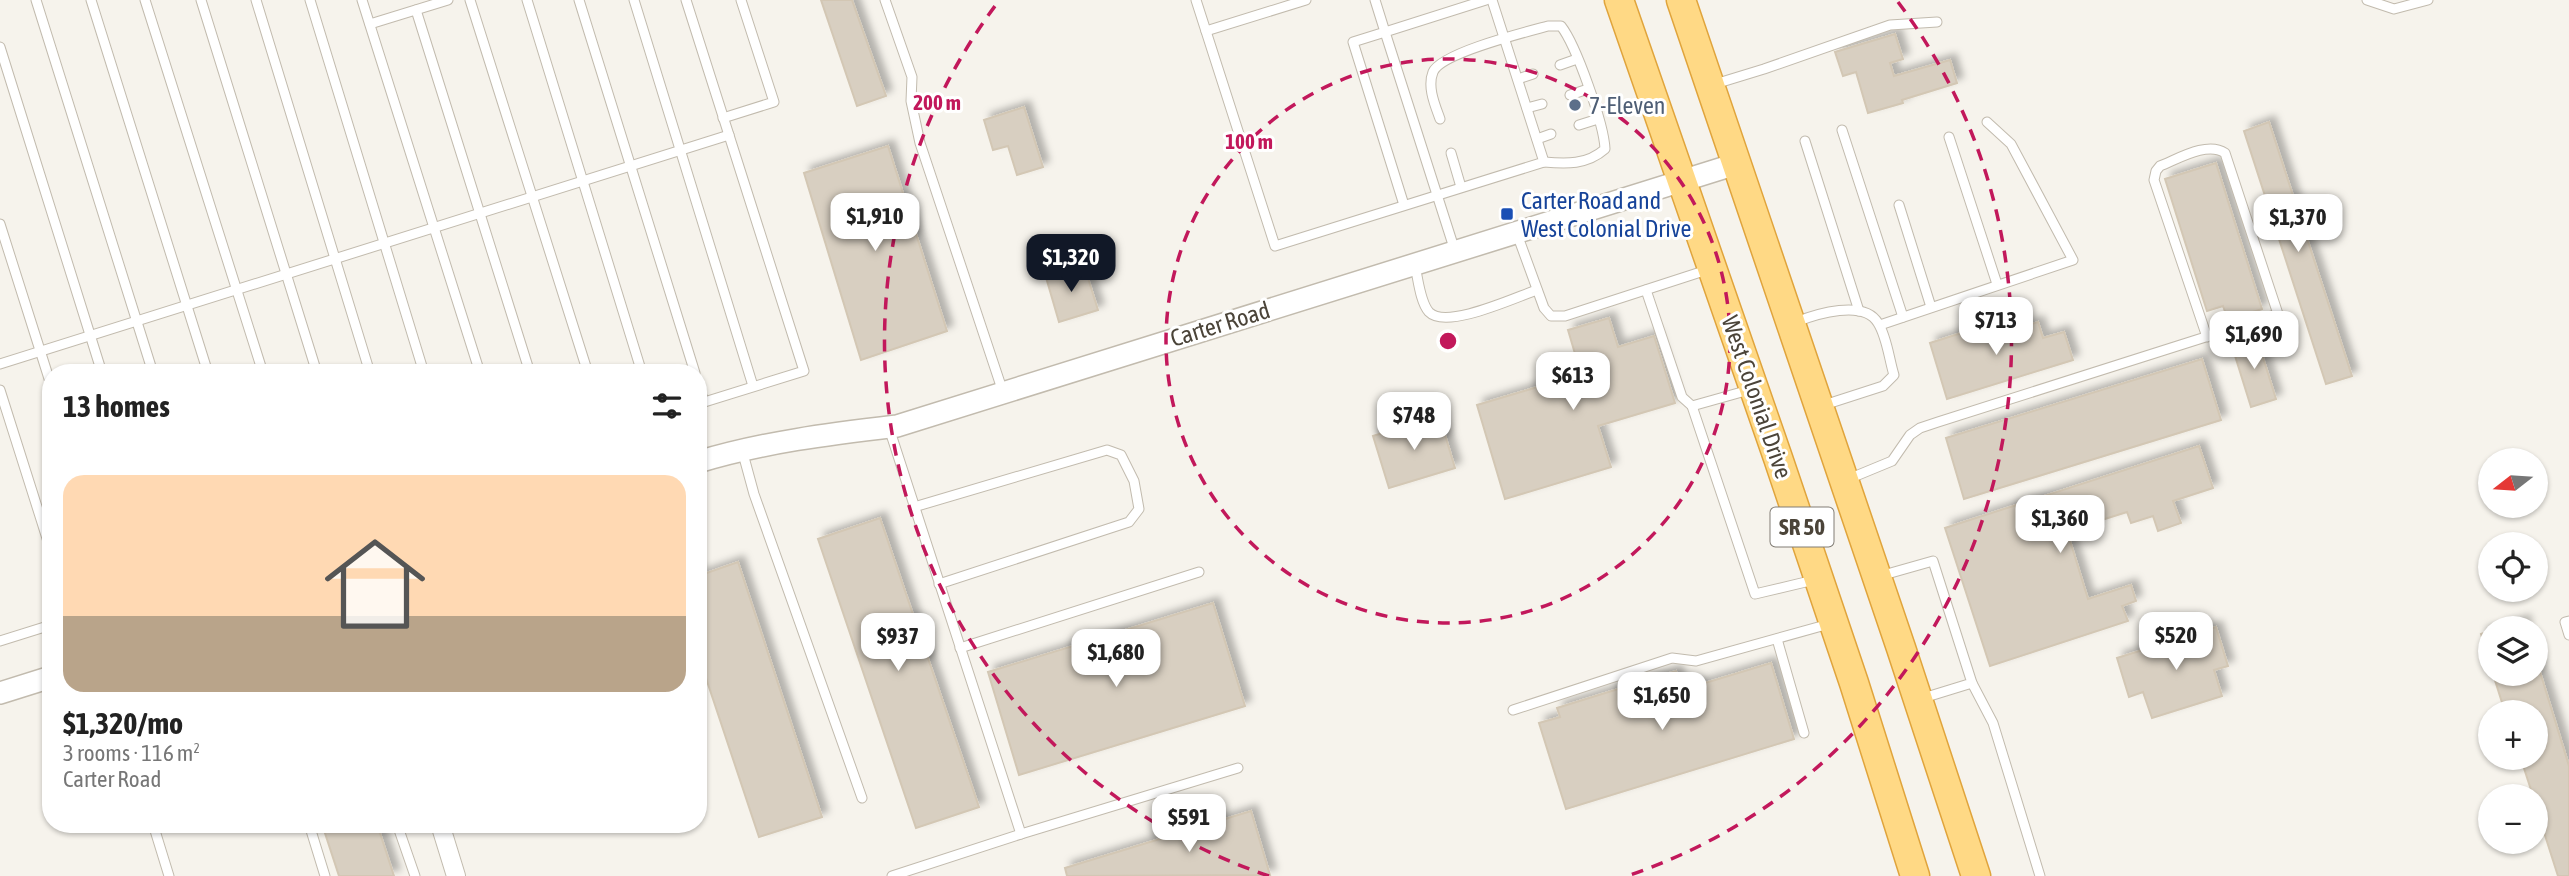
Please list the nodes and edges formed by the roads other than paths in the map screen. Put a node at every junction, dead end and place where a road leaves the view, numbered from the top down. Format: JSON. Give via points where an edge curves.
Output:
{"nodes":[{"id":1,"x":36,"y":0,"type":"edge"},
{"id":2,"x":91,"y":0,"type":"edge"},
{"id":3,"x":145,"y":0,"type":"edge"},
{"id":4,"x":201,"y":0,"type":"edge"},
{"id":5,"x":256,"y":0,"type":"edge"},
{"id":6,"x":310,"y":0,"type":"edge"},
{"id":7,"x":362,"y":0,"type":"edge"},
{"id":8,"x":448,"y":0,"type":"edge"},
{"id":9,"x":470,"y":0,"type":"edge"},
{"id":10,"x":527,"y":0,"type":"edge"},
{"id":11,"x":579,"y":0,"type":"edge"},
{"id":12,"x":634,"y":0,"type":"edge"},
{"id":13,"x":686,"y":0,"type":"edge"},
{"id":14,"x":741,"y":0,"type":"edge"},
{"id":15,"x":885,"y":0,"type":"edge"},
{"id":16,"x":1196,"y":0,"type":"edge"},
{"id":17,"x":1306,"y":0,"type":"edge"},
{"id":18,"x":1375,"y":0,"type":"edge"},
{"id":19,"x":1486,"y":0,"type":"edge"},
{"id":20,"x":1492,"y":0,"type":"edge"},
{"id":21,"x":1619,"y":0,"type":"edge"},
{"id":22,"x":1681,"y":0,"type":"edge"},
{"id":23,"x":2367,"y":0,"type":"edge"},
{"id":24,"x":2428,"y":0,"type":"edge"},
{"id":25,"x":416,"y":10,"type":"junction"},
{"id":26,"x":1937,"y":22,"type":"dead end"},
{"id":27,"x":370,"y":24,"type":"junction"},
{"id":28,"x":1206,"y":30,"type":"junction"},
{"id":29,"x":1385,"y":32,"type":"junction"},
{"id":30,"x":1505,"y":39,"type":"junction"},
{"id":31,"x":0,"y":47,"type":"edge"},
{"id":32,"x":1577,"y":59,"type":"junction"},
{"id":33,"x":1560,"y":65,"type":"dead end"},
{"id":34,"x":1533,"y":74,"type":"dead end"},
{"id":35,"x":1518,"y":79,"type":"junction"},
{"id":36,"x":1710,"y":85,"type":"junction"},
{"id":37,"x":1588,"y":89,"type":"junction"},
{"id":38,"x":1570,"y":95,"type":"dead end"},
{"id":39,"x":1542,"y":104,"type":"dead end"},
{"id":40,"x":1527,"y":108,"type":"junction"},
{"id":41,"x":723,"y":118,"type":"junction"},
{"id":42,"x":1440,"y":119,"type":"dead end"},
{"id":43,"x":1598,"y":119,"type":"junction"},
{"id":44,"x":1987,"y":122,"type":"dead end"},
{"id":45,"x":1579,"y":125,"type":"dead end"},
{"id":46,"x":1842,"y":130,"type":"dead end"},
{"id":47,"x":1551,"y":134,"type":"dead end"},
{"id":48,"x":729,"y":135,"type":"junction"},
{"id":49,"x":1949,"y":137,"type":"dead end"},
{"id":50,"x":1537,"y":139,"type":"junction"},
{"id":51,"x":1805,"y":141,"type":"dead end"},
{"id":52,"x":680,"y":150,"type":"junction"},
{"id":53,"x":1451,"y":153,"type":"dead end"},
{"id":54,"x":1544,"y":162,"type":"junction"},
{"id":55,"x":1736,"y":164,"type":"junction"},
{"id":56,"x":631,"y":165,"type":"junction"},
{"id":57,"x":583,"y":180,"type":"junction"},
{"id":58,"x":1682,"y":181,"type":"junction"},
{"id":59,"x":1461,"y":187,"type":"junction"},
{"id":60,"x":1438,"y":195,"type":"junction"},
{"id":61,"x":532,"y":196,"type":"junction"},
{"id":62,"x":1404,"y":205,"type":"junction"},
{"id":63,"x":1899,"y":205,"type":"dead end"},
{"id":64,"x":480,"y":213,"type":"junction"},
{"id":65,"x":0,"y":224,"type":"edge"},
{"id":66,"x":434,"y":227,"type":"junction"},
{"id":67,"x":1517,"y":232,"type":"junction"},
{"id":68,"x":385,"y":243,"type":"junction"},
{"id":69,"x":1455,"y":251,"type":"junction"},
{"id":70,"x":335,"y":258,"type":"junction"},
{"id":71,"x":1414,"y":264,"type":"junction"},
{"id":72,"x":1712,"y":269,"type":"junction"},
{"id":73,"x":286,"y":274,"type":"junction"},
{"id":74,"x":1997,"y":284,"type":"junction"},
{"id":75,"x":236,"y":289,"type":"junction"},
{"id":76,"x":1537,"y":290,"type":"junction"},
{"id":77,"x":1646,"y":290,"type":"junction"},
{"id":78,"x":186,"y":305,"type":"junction"},
{"id":79,"x":1931,"y":307,"type":"junction"},
{"id":80,"x":1859,"y":311,"type":"junction"},
{"id":81,"x":1903,"y":317,"type":"junction"},
{"id":82,"x":136,"y":321,"type":"junction"},
{"id":83,"x":1791,"y":324,"type":"junction"},
{"id":84,"x":1880,"y":325,"type":"junction"},
{"id":85,"x":90,"y":335,"type":"junction"},
{"id":86,"x":2207,"y":337,"type":"junction"},
{"id":87,"x":40,"y":351,"type":"junction"},
{"id":88,"x":0,"y":364,"type":"edge"},
{"id":89,"x":44,"y":364,"type":"edge"},
{"id":90,"x":99,"y":364,"type":"edge"},
{"id":91,"x":150,"y":364,"type":"edge"},
{"id":92,"x":205,"y":364,"type":"edge"},
{"id":93,"x":260,"y":364,"type":"edge"},
{"id":94,"x":314,"y":364,"type":"edge"},
{"id":95,"x":367,"y":364,"type":"edge"},
{"id":96,"x":421,"y":364,"type":"edge"},
{"id":97,"x":477,"y":364,"type":"edge"},
{"id":98,"x":527,"y":364,"type":"edge"},
{"id":99,"x":585,"y":364,"type":"edge"},
{"id":100,"x":639,"y":364,"type":"edge"},
{"id":101,"x":692,"y":364,"type":"edge"},
{"id":102,"x":753,"y":386,"type":"junction"},
{"id":103,"x":1754,"y":389,"type":"junction"},
{"id":104,"x":0,"y":390,"type":"edge"},
{"id":105,"x":1003,"y":392,"type":"junction"},
{"id":106,"x":707,"y":401,"type":"edge"},
{"id":107,"x":1692,"y":406,"type":"junction"},
{"id":108,"x":1819,"y":407,"type":"junction"},
{"id":109,"x":888,"y":427,"type":"junction"},
{"id":110,"x":742,"y":449,"type":"junction"},
{"id":111,"x":707,"y":459,"type":"edge"},
{"id":112,"x":1844,"y":481,"type":"junction"},
{"id":113,"x":914,"y":507,"type":"junction"},
{"id":114,"x":42,"y":523,"type":"edge"},
{"id":115,"x":1199,"y":572,"type":"dead end"},
{"id":116,"x":1877,"y":577,"type":"junction"},
{"id":117,"x":1819,"y":578,"type":"junction"},
{"id":118,"x":939,"y":584,"type":"junction"},
{"id":119,"x":2569,"y":621,"type":"edge"},
{"id":120,"x":1834,"y":623,"type":"junction"},
{"id":121,"x":42,"y":628,"type":"edge"},
{"id":122,"x":2569,"y":635,"type":"edge"},
{"id":123,"x":1777,"y":639,"type":"junction"},
{"id":124,"x":0,"y":641,"type":"edge"},
{"id":125,"x":960,"y":648,"type":"junction"},
{"id":126,"x":42,"y":680,"type":"edge"},
{"id":127,"x":1972,"y":683,"type":"junction"},
{"id":128,"x":0,"y":693,"type":"edge"},
{"id":129,"x":1918,"y":699,"type":"junction"},
{"id":130,"x":1513,"y":710,"type":"dead end"},
{"id":131,"x":1804,"y":733,"type":"dead end"},
{"id":132,"x":1238,"y":768,"type":"dead end"},
{"id":133,"x":1880,"y":769,"type":"junction"},
{"id":134,"x":862,"y":798,"type":"dead end"},
{"id":135,"x":156,"y":833,"type":"edge"},
{"id":136,"x":312,"y":833,"type":"edge"},
{"id":137,"x":400,"y":833,"type":"edge"},
{"id":138,"x":443,"y":833,"type":"edge"},
{"id":139,"x":1021,"y":834,"type":"junction"},
{"id":140,"x":169,"y":876,"type":"edge"},
{"id":141,"x":325,"y":876,"type":"edge"},
{"id":142,"x":415,"y":876,"type":"edge"},
{"id":143,"x":456,"y":876,"type":"edge"},
{"id":144,"x":892,"y":876,"type":"edge"},
{"id":145,"x":1915,"y":876,"type":"edge"},
{"id":146,"x":1936,"y":876,"type":"edge"},
{"id":147,"x":1976,"y":876,"type":"edge"},
{"id":148,"x":2040,"y":876,"type":"edge"}],
"edges":[{"from":1,"to":82,"type":"lane"},
{"from":2,"to":78,"type":"lane"},
{"from":3,"to":75,"type":"lane"},
{"from":4,"to":73,"type":"lane"},
{"from":5,"to":70,"type":"lane"},
{"from":6,"to":68,"type":"lane"},
{"from":7,"to":27,"type":"lane"},
{"from":8,"to":25,"type":"lane"},
{"from":9,"to":61,"type":"lane"},
{"from":10,"to":57,"type":"lane"},
{"from":11,"to":56,"type":"lane"},
{"from":12,"to":52,"type":"lane"},
{"from":13,"to":41,"type":"lane"},
{"from":14,"to":41,"type":"lane","via":[[774,102]]},
{"from":15,"to":105,"type":"lane","via":[[912,77],[911,101],[920,143]]},
{"from":16,"to":28,"type":"lane"},
{"from":17,"to":28,"type":"lane"},
{"from":18,"to":29,"type":"lane"},
{"from":19,"to":29,"type":"lane"},
{"from":20,"to":30,"type":"lane"},
{"from":21,"to":58,"type":"highway","name":"West Colonial Drive","number":"SR 50"},
{"from":22,"to":36,"type":"highway","number":"SR 50"},
{"from":23,"to":24,"type":"lane","via":[[2394,9]]},
{"from":25,"to":27,"type":"lane"},
{"from":25,"to":64,"type":"lane"},
{"from":26,"to":36,"type":"lane","via":[[1890,25]]},
{"from":27,"to":66,"type":"lane"},
{"from":28,"to":62,"type":"lane","via":[[1275,246]]},
{"from":29,"to":60,"type":"lane"},
{"from":29,"to":62,"type":"lane","via":[[1353,42]]},
{"from":30,"to":32,"type":"lane","via":[[1561,26]]},
{"from":30,"to":35,"type":"lane"},
{"from":30,"to":42,"type":"lane","via":[[1440,62],[1431,82]]},
{"from":31,"to":85,"type":"lane"},
{"from":32,"to":33,"type":"lane"},
{"from":32,"to":37,"type":"lane"},
{"from":34,"to":35,"type":"lane"},
{"from":35,"to":40,"type":"lane"},
{"from":36,"to":55,"type":"highway","number":"SR 50"},
{"from":37,"to":38,"type":"lane"},
{"from":37,"to":43,"type":"lane"},
{"from":39,"to":40,"type":"lane"},
{"from":40,"to":50,"type":"lane"},
{"from":41,"to":48,"type":"lane"},
{"from":43,"to":45,"type":"lane"},
{"from":43,"to":54,"type":"lane","via":[[1605,149],[1597,156],[1569,164]]},
{"from":44,"to":74,"type":"lane","via":[[2011,144],[2073,260]]},
{"from":46,"to":81,"type":"lane"},
{"from":47,"to":50,"type":"lane"},
{"from":48,"to":52,"type":"lane"},
{"from":48,"to":102,"type":"lane","via":[[804,371]]},
{"from":49,"to":74,"type":"lane"},
{"from":50,"to":54,"type":"lane"},
{"from":51,"to":80,"type":"lane"},
{"from":52,"to":56,"type":"lane"},
{"from":52,"to":102,"type":"lane"},
{"from":53,"to":59,"type":"lane"},
{"from":54,"to":59,"type":"lane"},
{"from":55,"to":58,"type":"street","name":"Carter Road"},
{"from":55,"to":83,"type":"highway","number":"SR 50"},
{"from":56,"to":57,"type":"lane"},
{"from":56,"to":101,"type":"lane"},
{"from":57,"to":61,"type":"lane"},
{"from":57,"to":100,"type":"lane"},
{"from":58,"to":67,"type":"street","name":"Carter Road"},
{"from":58,"to":72,"type":"highway","name":"West Colonial Drive","number":"SR 50"},
{"from":59,"to":60,"type":"lane"},
{"from":60,"to":62,"type":"lane"},
{"from":60,"to":69,"type":"lane"},
{"from":61,"to":64,"type":"lane"},
{"from":61,"to":99,"type":"lane"},
{"from":63,"to":79,"type":"lane"},
{"from":64,"to":66,"type":"lane"},
{"from":64,"to":98,"type":"lane"},
{"from":65,"to":87,"type":"lane"},
{"from":66,"to":68,"type":"lane"},
{"from":66,"to":97,"type":"lane"},
{"from":67,"to":69,"type":"street","name":"Carter Road"},
{"from":67,"to":76,"type":"lane"},
{"from":68,"to":70,"type":"lane"},
{"from":68,"to":96,"type":"lane"},
{"from":69,"to":71,"type":"street","name":"Carter Road"},
{"from":70,"to":73,"type":"lane"},
{"from":70,"to":95,"type":"lane"},
{"from":71,"to":76,"type":"lane","via":[[1427,310],[1435,317],[1470,314]]},
{"from":71,"to":105,"type":"street","name":"Carter Road"},
{"from":72,"to":77,"type":"lane"},
{"from":72,"to":103,"type":"highway","name":"West Colonial Drive","number":"SR 50"},
{"from":73,"to":75,"type":"lane"},
{"from":73,"to":94,"type":"lane"},
{"from":74,"to":79,"type":"lane"},
{"from":75,"to":78,"type":"lane"},
{"from":75,"to":93,"type":"lane"},
{"from":76,"to":77,"type":"lane","via":[[1551,316],[1565,316]]},
{"from":77,"to":107,"type":"lane","via":[[1676,385]]},
{"from":78,"to":82,"type":"lane"},
{"from":78,"to":92,"type":"lane"},
{"from":79,"to":81,"type":"lane"},
{"from":80,"to":83,"type":"lane","via":[[1816,314]]},
{"from":80,"to":84,"type":"lane","via":[[1875,317]]},
{"from":81,"to":84,"type":"lane"},
{"from":82,"to":85,"type":"lane"},
{"from":82,"to":91,"type":"lane"},
{"from":83,"to":108,"type":"highway","number":"SR 50"},
{"from":84,"to":108,"type":"lane","via":[[1894,375],[1884,386]]},
{"from":85,"to":87,"type":"lane"},
{"from":85,"to":90,"type":"lane"},
{"from":86,"to":86,"type":"lane","via":[[2278,314],[2225,152],[2217,148],[2160,166],[2154,180]]},
{"from":86,"to":112,"type":"lane","via":[[1920,428],[1892,461]]},
{"from":87,"to":88,"type":"lane"},
{"from":87,"to":89,"type":"lane"},
{"from":102,"to":106,"type":"lane"},
{"from":103,"to":107,"type":"lane"},
{"from":103,"to":117,"type":"highway","name":"West Colonial Drive","number":"SR 50"},
{"from":104,"to":114,"type":"lane"},
{"from":105,"to":109,"type":"street","name":"Carter Road"},
{"from":107,"to":117,"type":"lane","via":[[1755,594]]},
{"from":108,"to":112,"type":"highway","number":"SR 50"},
{"from":109,"to":110,"type":"street","name":"Carter Road"},
{"from":109,"to":113,"type":"lane"},
{"from":110,"to":111,"type":"street","name":"Carter Road"},
{"from":110,"to":134,"type":"lane"},
{"from":112,"to":116,"type":"highway","number":"SR 50"},
{"from":113,"to":118,"type":"lane"},
{"from":113,"to":118,"type":"lane","via":[[1107,450],[1121,455],[1134,481],[1139,509],[1129,522]]},
{"from":115,"to":125,"type":"lane"},
{"from":116,"to":127,"type":"lane","via":[[1933,561]]},
{"from":116,"to":129,"type":"highway","number":"SR 50"},
{"from":117,"to":120,"type":"highway","name":"West Colonial Drive","number":"SR 50"},
{"from":118,"to":125,"type":"lane"},
{"from":119,"to":122,"type":"lane","via":[[2565,622]]},
{"from":120,"to":123,"type":"lane"},
{"from":120,"to":133,"type":"highway","name":"West Colonial Drive","number":"SR 50"},
{"from":121,"to":124,"type":"lane"},
{"from":123,"to":130,"type":"lane","via":[[1696,661],[1672,658]]},
{"from":123,"to":131,"type":"lane"},
{"from":125,"to":139,"type":"lane"},
{"from":126,"to":128,"type":"street"},
{"from":127,"to":129,"type":"lane"},
{"from":127,"to":148,"type":"lane","via":[[1993,723]]},
{"from":129,"to":147,"type":"highway","number":"SR 50"},
{"from":132,"to":139,"type":"lane"},
{"from":133,"to":145,"type":"highway","name":"West Colonial Drive","number":"SR 50"},
{"from":133,"to":146,"type":"highway"},
{"from":135,"to":140,"type":"lane"},
{"from":136,"to":141,"type":"lane"},
{"from":137,"to":142,"type":"lane"},
{"from":138,"to":143,"type":"street"},
{"from":139,"to":144,"type":"lane"}]}
